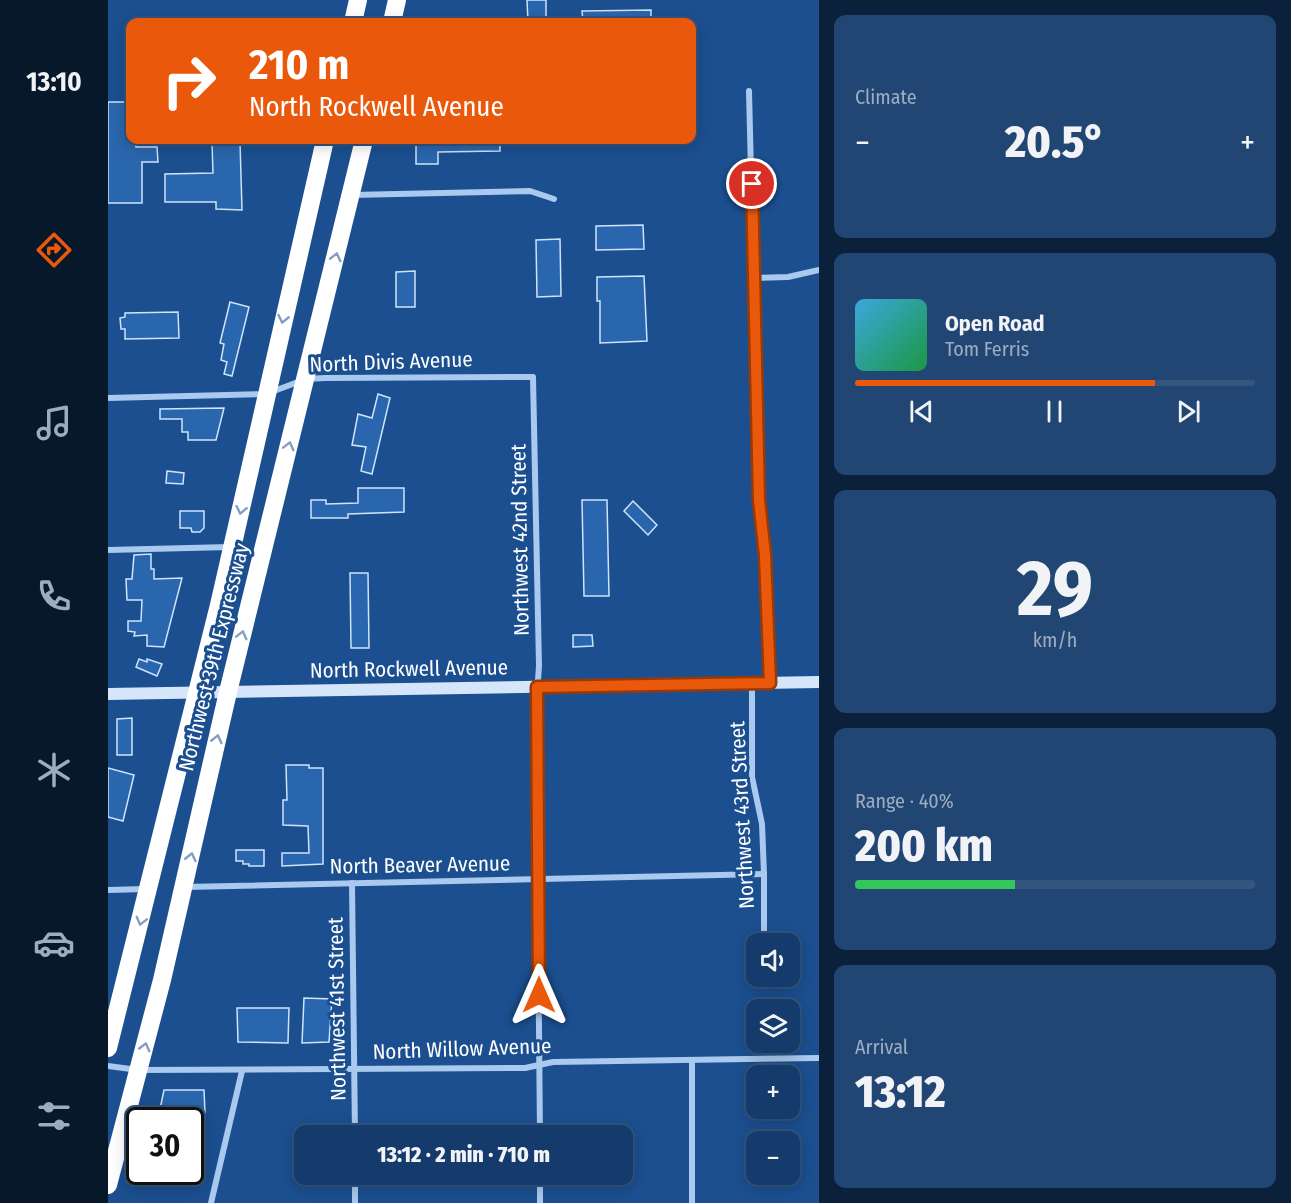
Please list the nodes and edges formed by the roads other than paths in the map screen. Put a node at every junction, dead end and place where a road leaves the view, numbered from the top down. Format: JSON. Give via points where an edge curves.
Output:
{"nodes":[{"id":1,"x":358,"y":0,"type":"edge"},
{"id":2,"x":397,"y":0,"type":"edge"},
{"id":3,"x":354,"y":18,"type":"edge"},
{"id":4,"x":393,"y":18,"type":"edge"},
{"id":5,"x":749,"y":91,"type":"dead end"},
{"id":6,"x":324,"y":144,"type":"edge"},
{"id":7,"x":363,"y":144,"type":"edge"},
{"id":8,"x":351,"y":195,"type":"junction"},
{"id":9,"x":554,"y":199,"type":"dead end"},
{"id":10,"x":819,"y":270,"type":"edge"},
{"id":11,"x":754,"y":278,"type":"junction"},
{"id":12,"x":534,"y":377,"type":"joint"},
{"id":13,"x":306,"y":379,"type":"junction"},
{"id":14,"x":266,"y":394,"type":"junction"},
{"id":15,"x":108,"y":398,"type":"edge"},
{"id":16,"x":233,"y":547,"type":"junction"},
{"id":17,"x":108,"y":550,"type":"edge"},
{"id":18,"x":819,"y":682,"type":"edge"},
{"id":19,"x":770,"y":683,"type":"junction"},
{"id":20,"x":752,"y":684,"type":"junction"},
{"id":21,"x":537,"y":687,"type":"junction"},
{"id":22,"x":198,"y":692,"type":"junction"},
{"id":23,"x":228,"y":692,"type":"junction"},
{"id":24,"x":108,"y":694,"type":"edge"},
{"id":25,"x":764,"y":874,"type":"junction"},
{"id":26,"x":538,"y":879,"type":"junction"},
{"id":27,"x":352,"y":883,"type":"junction"},
{"id":28,"x":149,"y":888,"type":"junction"},
{"id":29,"x":184,"y":888,"type":"junction"},
{"id":30,"x":108,"y":890,"type":"edge"},
{"id":31,"x":764,"y":933,"type":"edge"},
{"id":32,"x":108,"y":1048,"type":"edge"},
{"id":33,"x":819,"y":1058,"type":"edge"},
{"id":34,"x":692,"y":1060,"type":"junction"},
{"id":35,"x":539,"y":1065,"type":"junction"},
{"id":36,"x":108,"y":1066,"type":"edge"},
{"id":37,"x":354,"y":1070,"type":"junction"},
{"id":38,"x":138,"y":1071,"type":"junction"},
{"id":39,"x":242,"y":1071,"type":"junction"},
{"id":40,"x":355,"y":1125,"type":"edge"},
{"id":41,"x":540,"y":1125,"type":"edge"},
{"id":42,"x":108,"y":1185,"type":"edge"},
{"id":43,"x":355,"y":1185,"type":"edge"},
{"id":44,"x":540,"y":1185,"type":"edge"},
{"id":45,"x":211,"y":1203,"type":"edge"},
{"id":46,"x":355,"y":1203,"type":"edge"},
{"id":47,"x":540,"y":1203,"type":"edge"},
{"id":48,"x":693,"y":1203,"type":"edge"}],
"edges":[{"from":1,"to":3,"type":"highway"},
{"from":2,"to":4,"type":"highway"},
{"from":5,"to":11,"type":"street"},
{"from":6,"to":14,"type":"highway","name":"Northwest 39th Expressway","one_way":true},
{"from":7,"to":8,"type":"highway","name":"Northwest 39th Expressway"},
{"from":8,"to":9,"type":"street","via":[[530,190]]},
{"from":13,"to":8,"type":"highway","name":"Northwest 39th Expressway","one_way":true},
{"from":10,"to":11,"type":"street","via":[[788,277]]},
{"from":11,"to":19,"type":"street","via":[[759,500]]},
{"from":12,"to":13,"type":"street","name":"North Divis Avenue"},
{"from":12,"to":21,"type":"street","name":"Northwest 42nd Street"},
{"from":13,"to":14,"type":"street","name":"North Divis Avenue"},
{"from":23,"to":13,"type":"highway","name":"Northwest 39th Expressway","one_way":true},
{"from":14,"to":15,"type":"street","name":"North Divis Avenue"},
{"from":14,"to":16,"type":"highway","name":"Northwest 39th Expressway","one_way":true},
{"from":16,"to":17,"type":"street"},
{"from":16,"to":22,"type":"highway","name":"Northwest 39th Expressway"},
{"from":18,"to":19,"type":"main road","name":"North Rockwell Avenue"},
{"from":19,"to":20,"type":"main road","name":"North Rockwell Avenue"},
{"from":20,"to":21,"type":"main road","name":"North Rockwell Avenue"},
{"from":20,"to":25,"type":"street","name":"Northwest 43rd Street","via":[[752,777],[762,824]]},
{"from":21,"to":23,"type":"main road","name":"North Rockwell Avenue"},
{"from":21,"to":26,"type":"street","name":"Northwest 42nd Street"},
{"from":22,"to":23,"type":"main road","name":"North Rockwell Avenue"},
{"from":22,"to":24,"type":"main road","name":"North Rockwell Avenue"},
{"from":22,"to":28,"type":"highway","name":"Northwest 39th Expressway"},
{"from":29,"to":23,"type":"highway","name":"Northwest 39th Expressway","one_way":true},
{"from":25,"to":26,"type":"street","name":"North Beaver Avenue"},
{"from":25,"to":31,"type":"street","name":"Northwest 43rd Street"},
{"from":26,"to":27,"type":"street","name":"North Beaver Avenue"},
{"from":26,"to":35,"type":"street","name":"Northwest 42nd Street"},
{"from":27,"to":29,"type":"street","name":"North Beaver Avenue"},
{"from":27,"to":37,"type":"street","name":"Northwest 41st Street"},
{"from":28,"to":30,"type":"street"},
{"from":28,"to":32,"type":"highway","name":"Northwest 39th Expressway","one_way":true},
{"from":38,"to":29,"type":"highway","name":"Northwest 39th Expressway","one_way":true},
{"from":33,"to":34,"type":"street","name":"North Willow Avenue"},
{"from":34,"to":35,"type":"street","name":"North Willow Avenue"},
{"from":34,"to":48,"type":"street"},
{"from":35,"to":37,"type":"street","name":"North Willow Avenue"},
{"from":35,"to":41,"type":"street","name":"Northwest 42nd Street"},
{"from":36,"to":38,"type":"street","name":"North Willow Avenue"},
{"from":37,"to":39,"type":"street","name":"North Willow Avenue"},
{"from":37,"to":40,"type":"street","name":"Northwest 41st Street"},
{"from":38,"to":39,"type":"street","name":"North Willow Avenue"},
{"from":38,"to":42,"type":"highway","name":"Northwest 39th Expressway"},
{"from":39,"to":45,"type":"street"},
{"from":43,"to":46,"type":"street"},
{"from":44,"to":47,"type":"street"}]}
